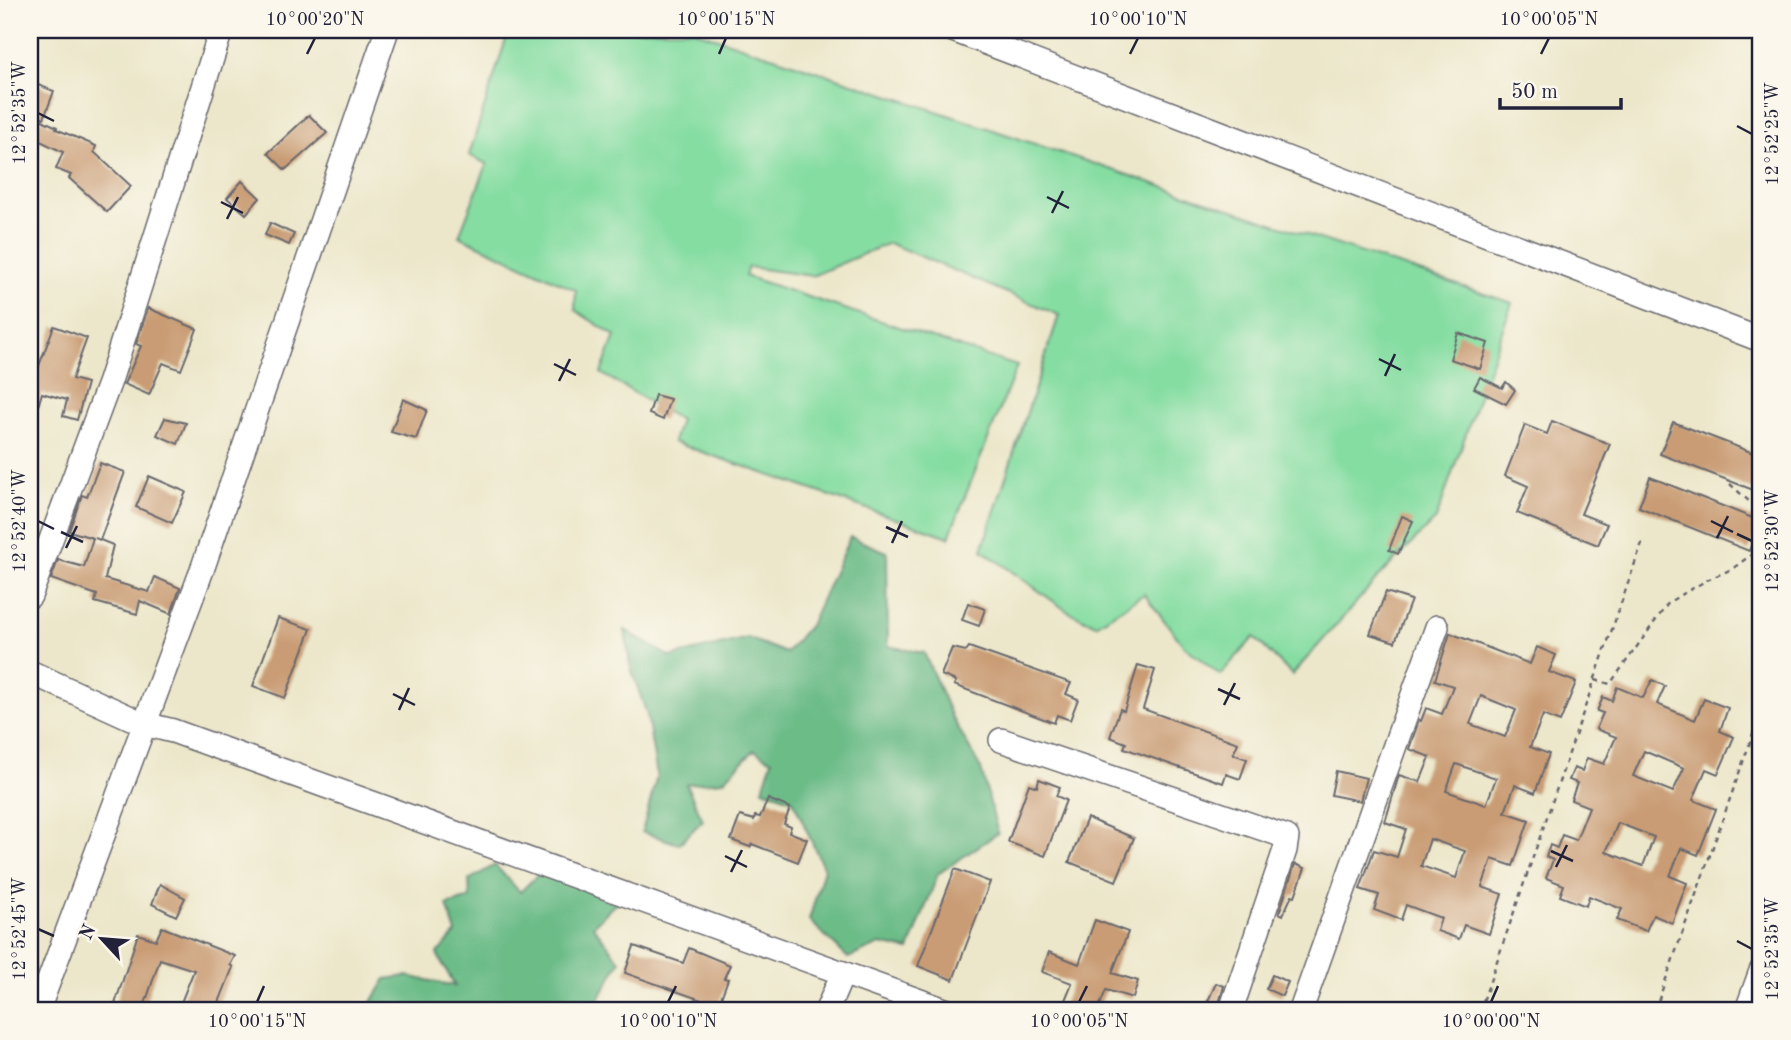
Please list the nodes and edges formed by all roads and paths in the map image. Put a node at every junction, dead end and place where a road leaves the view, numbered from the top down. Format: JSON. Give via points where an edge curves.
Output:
{"nodes":[{"id":1,"x":221,"y":30,"type":"edge"},
{"id":2,"x":387,"y":30,"type":"edge"},
{"id":3,"x":953,"y":30,"type":"edge"},
{"id":4,"x":1761,"y":340,"type":"edge"},
{"id":5,"x":1730,"y":484,"type":"dead end"},
{"id":6,"x":1761,"y":512,"type":"edge"},
{"id":7,"x":1643,"y":540,"type":"dead end"},
{"id":8,"x":1761,"y":545,"type":"edge"},
{"id":9,"x":30,"y":596,"type":"edge"},
{"id":10,"x":1437,"y":627,"type":"dead end"},
{"id":11,"x":30,"y":672,"type":"edge"},
{"id":12,"x":1595,"y":680,"type":"junction"},
{"id":13,"x":1759,"y":717,"type":"dead end"},
{"id":14,"x":144,"y":724,"type":"junction"},
{"id":15,"x":1001,"y":740,"type":"dead end"},
{"id":16,"x":1761,"y":971,"type":"edge"},
{"id":17,"x":843,"y":973,"type":"junction"},
{"id":18,"x":38,"y":1010,"type":"edge"},
{"id":19,"x":827,"y":1010,"type":"edge"},
{"id":20,"x":945,"y":1010,"type":"edge"},
{"id":21,"x":1231,"y":1010,"type":"edge"},
{"id":22,"x":1301,"y":1010,"type":"edge"},
{"id":23,"x":1480,"y":1010,"type":"edge"},
{"id":24,"x":1655,"y":1010,"type":"edge"},
{"id":25,"x":1747,"y":1010,"type":"edge"}],
"edges":[{"from":1,"to":9,"type":"street","via":[[110,381]]},
{"from":2,"to":14,"type":"street","via":[[202,570]]},
{"from":3,"to":4,"type":"street"},
{"from":5,"to":6,"type":"path"},
{"from":7,"to":12,"type":"path"},
{"from":8,"to":12,"type":"path","via":[[1732,569],[1669,602],[1610,684]]},
{"from":10,"to":22,"type":"street"},
{"from":11,"to":14,"type":"street"},
{"from":12,"to":23,"type":"path"},
{"from":13,"to":24,"type":"path"},
{"from":14,"to":17,"type":"street"},
{"from":14,"to":18,"type":"street"},
{"from":15,"to":21,"type":"street","via":[[1287,837]]},
{"from":16,"to":25,"type":"street"},
{"from":17,"to":19,"type":"street"},
{"from":17,"to":20,"type":"street"}]}
